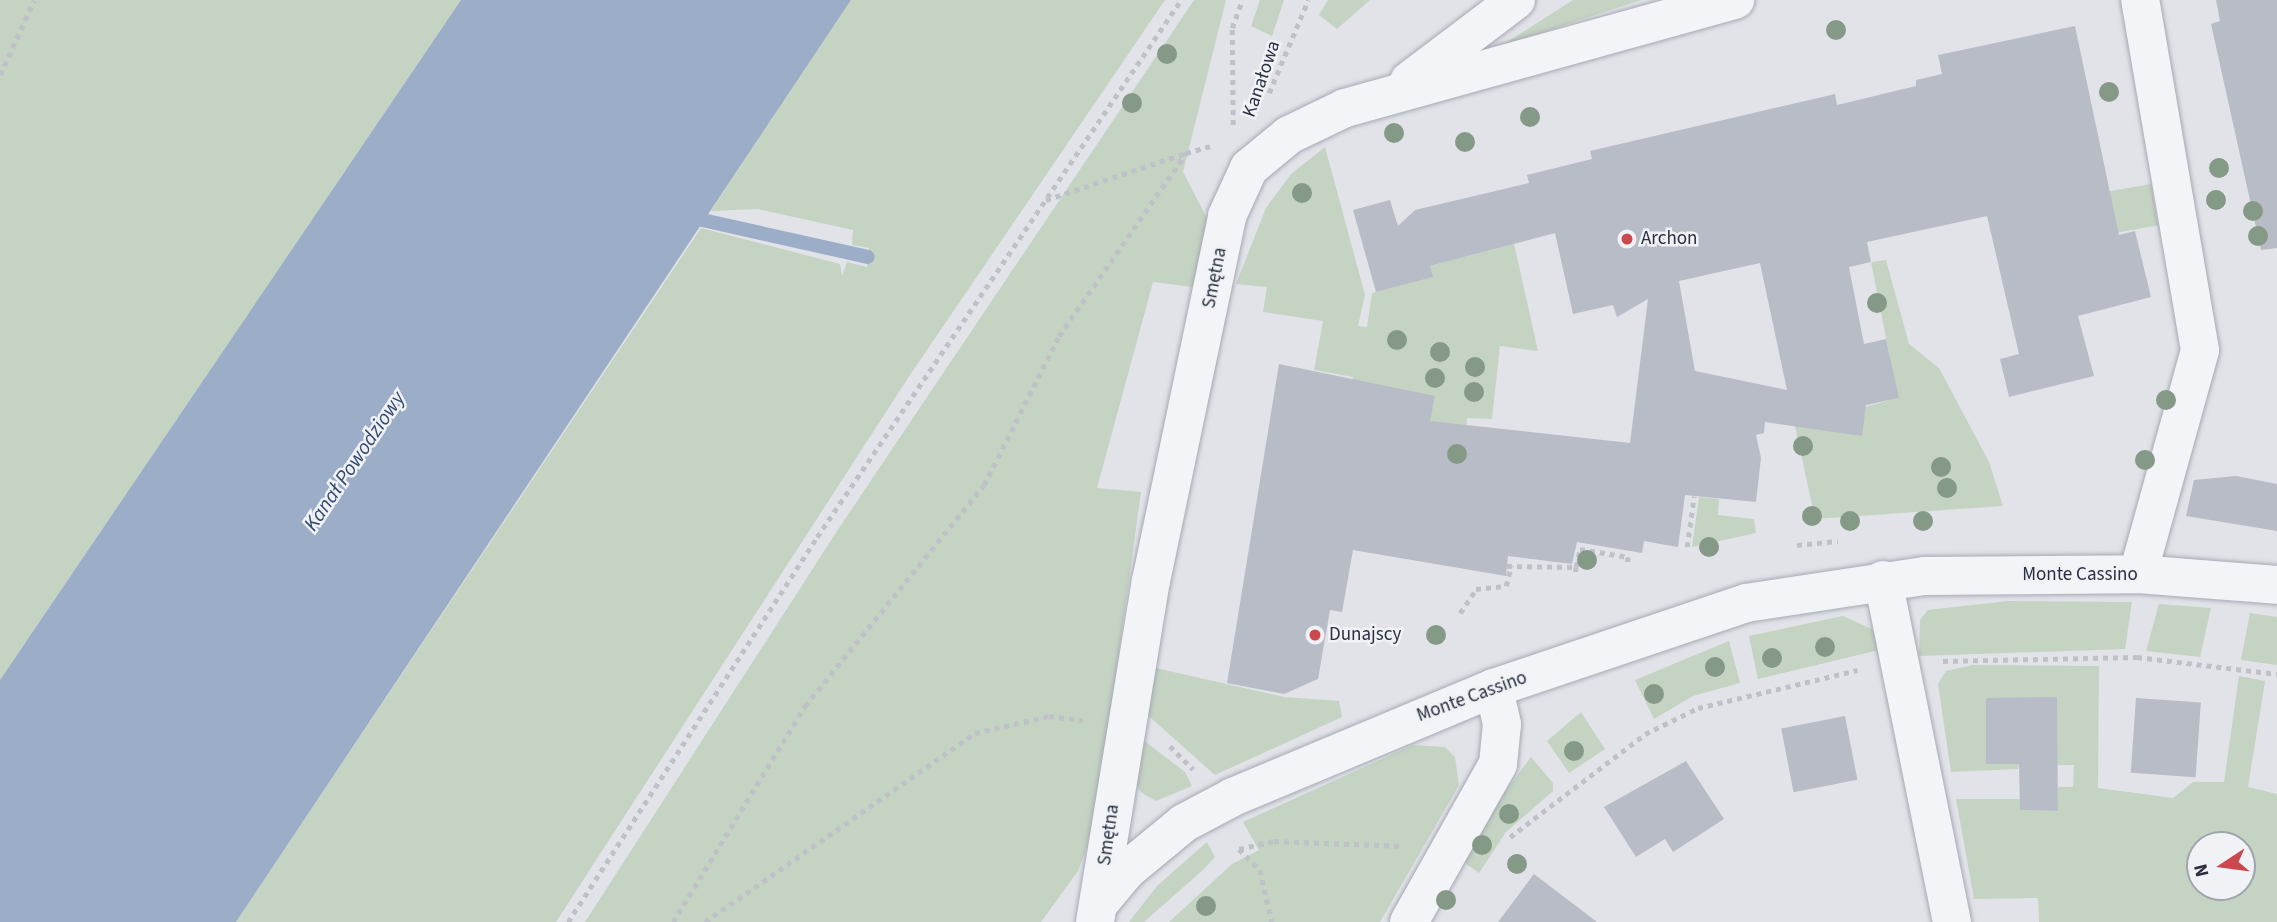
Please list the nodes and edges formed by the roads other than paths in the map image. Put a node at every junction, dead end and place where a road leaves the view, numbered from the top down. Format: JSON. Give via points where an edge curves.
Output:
{"nodes":[{"id":1,"x":1516,"y":0,"type":"edge"},
{"id":2,"x":1735,"y":0,"type":"edge"},
{"id":3,"x":2140,"y":0,"type":"edge"},
{"id":4,"x":1396,"y":91,"type":"junction"},
{"id":5,"x":2138,"y":574,"type":"junction"},
{"id":6,"x":1883,"y":580,"type":"junction"},
{"id":7,"x":2277,"y":584,"type":"edge"},
{"id":8,"x":1494,"y":688,"type":"junction"},
{"id":9,"x":1093,"y":915,"type":"edge"},
{"id":10,"x":1409,"y":922,"type":"edge"},
{"id":11,"x":1952,"y":922,"type":"edge"}],
"edges":[{"from":1,"to":4,"type":"street"},
{"from":2,"to":4,"type":"street","name":"Smętna"},
{"from":3,"to":5,"type":"street","via":[[2200,350]]},
{"from":4,"to":9,"type":"street","name":"Smętna","via":[[1242,152],[1151,581]]},
{"from":5,"to":6,"type":"street","name":"Monte Cassino"},
{"from":5,"to":7,"type":"street","name":"Monte Cassino"},
{"from":6,"to":8,"type":"street","name":"Monte Cassino","via":[[1746,603]]},
{"from":6,"to":11,"type":"street"},
{"from":8,"to":9,"type":"street","name":"Monte Cassino","via":[[1184,823],[1127,870]]},
{"from":8,"to":10,"type":"street","via":[[1502,724],[1499,764]]}]}
